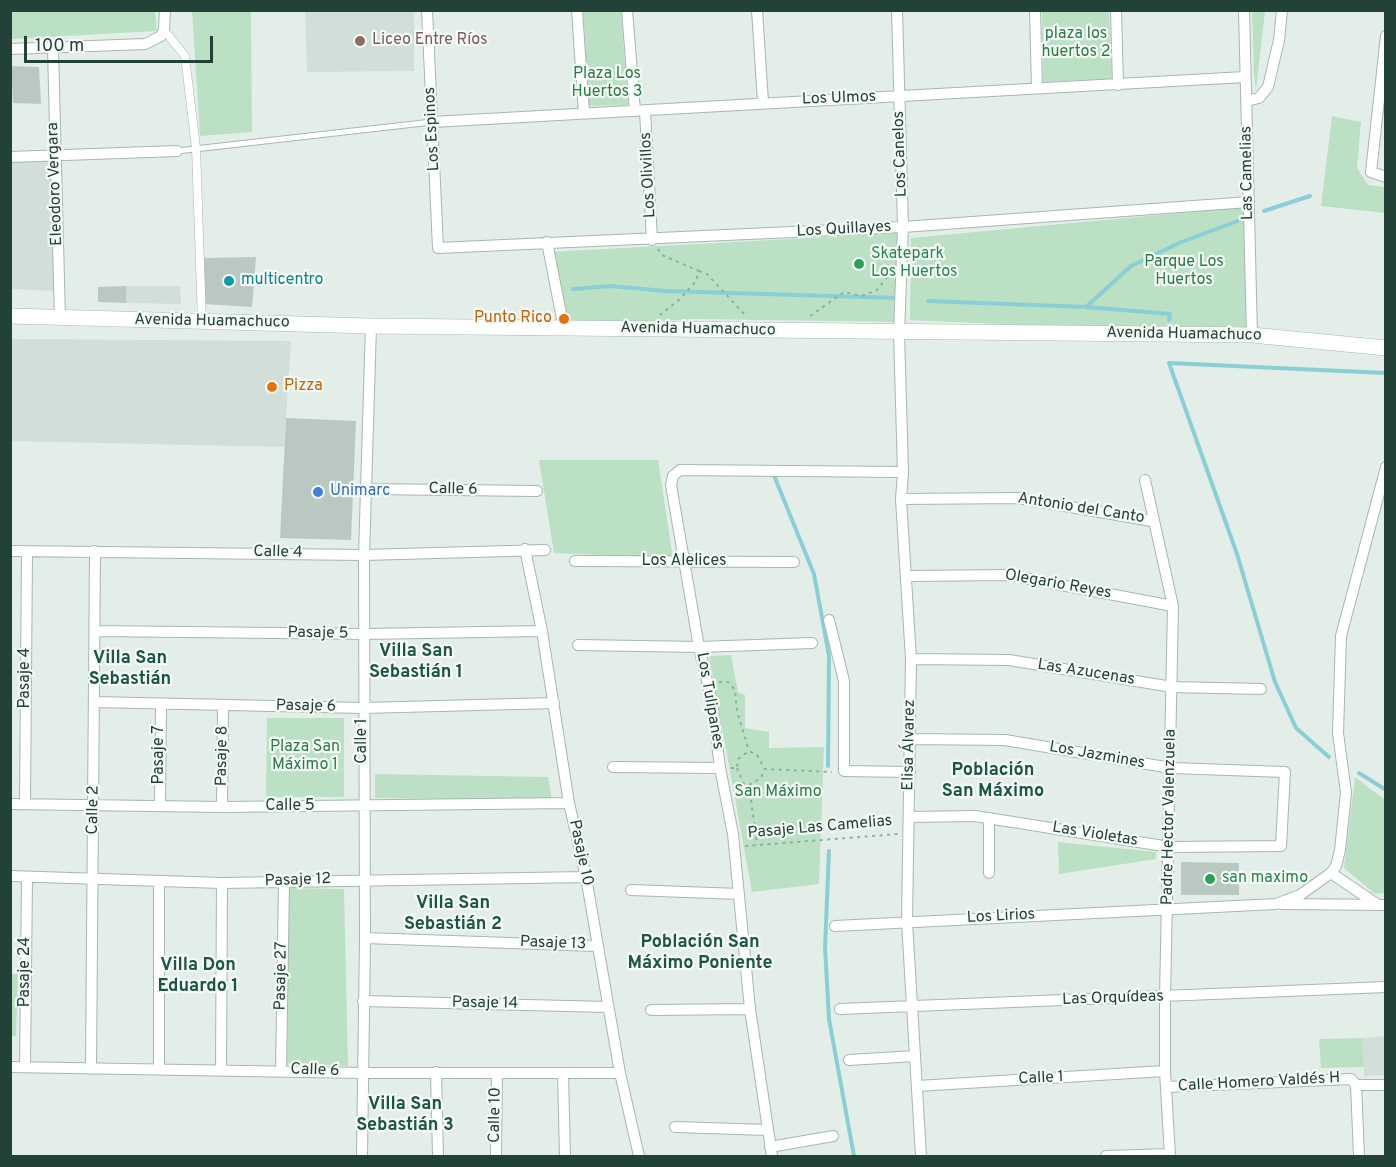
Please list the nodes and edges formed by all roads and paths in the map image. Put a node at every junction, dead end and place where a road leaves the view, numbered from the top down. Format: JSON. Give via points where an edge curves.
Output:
{"nodes":[{"id":1,"x":165,"y":10,"type":"edge"},
{"id":2,"x":427,"y":10,"type":"edge"},
{"id":3,"x":577,"y":10,"type":"edge"},
{"id":4,"x":627,"y":10,"type":"edge"},
{"id":5,"x":757,"y":10,"type":"edge"},
{"id":6,"x":897,"y":10,"type":"edge"},
{"id":7,"x":1035,"y":10,"type":"edge"},
{"id":8,"x":1116,"y":10,"type":"edge"},
{"id":9,"x":1244,"y":10,"type":"edge"},
{"id":10,"x":1282,"y":10,"type":"edge"},
{"id":11,"x":162,"y":33,"type":"junction"},
{"id":12,"x":1385,"y":43,"type":"edge"},
{"id":13,"x":53,"y":49,"type":"junction"},
{"id":14,"x":10,"y":50,"type":"edge"},
{"id":15,"x":1245,"y":77,"type":"junction"},
{"id":16,"x":1118,"y":85,"type":"junction"},
{"id":17,"x":1037,"y":88,"type":"junction"},
{"id":18,"x":899,"y":96,"type":"junction"},
{"id":19,"x":1246,"y":101,"type":"junction"},
{"id":20,"x":763,"y":102,"type":"junction"},
{"id":21,"x":1382,"y":108,"type":"edge"},
{"id":22,"x":640,"y":111,"type":"junction"},
{"id":23,"x":584,"y":113,"type":"junction"},
{"id":24,"x":432,"y":122,"type":"junction"},
{"id":25,"x":196,"y":148,"type":"junction"},
{"id":26,"x":177,"y":151,"type":"joint"},
{"id":27,"x":55,"y":155,"type":"junction"},
{"id":28,"x":10,"y":157,"type":"edge"},
{"id":29,"x":1386,"y":177,"type":"edge"},
{"id":30,"x":1249,"y":202,"type":"junction"},
{"id":31,"x":903,"y":227,"type":"junction"},
{"id":32,"x":652,"y":240,"type":"junction"},
{"id":33,"x":547,"y":242,"type":"junction"},
{"id":34,"x":438,"y":248,"type":"joint"},
{"id":35,"x":699,"y":270,"type":"junction"},
{"id":36,"x":887,"y":277,"type":"dead end"},
{"id":37,"x":681,"y":299,"type":"dead end"},
{"id":38,"x":10,"y":316,"type":"edge"},
{"id":39,"x":747,"y":316,"type":"dead end"},
{"id":40,"x":810,"y":316,"type":"dead end"},
{"id":41,"x":60,"y":320,"type":"junction"},
{"id":42,"x":202,"y":322,"type":"junction"},
{"id":43,"x":371,"y":326,"type":"junction"},
{"id":44,"x":564,"y":329,"type":"junction"},
{"id":45,"x":899,"y":333,"type":"junction"},
{"id":46,"x":1252,"y":335,"type":"junction"},
{"id":47,"x":1386,"y":348,"type":"edge"},
{"id":48,"x":1386,"y":467,"type":"edge"},
{"id":49,"x":903,"y":472,"type":"junction"},
{"id":50,"x":1145,"y":480,"type":"dead end"},
{"id":51,"x":368,"y":489,"type":"junction"},
{"id":52,"x":537,"y":492,"type":"dead end"},
{"id":53,"x":901,"y":499,"type":"junction"},
{"id":54,"x":1152,"y":521,"type":"junction"},
{"id":55,"x":525,"y":549,"type":"junction"},
{"id":56,"x":545,"y":550,"type":"dead end"},
{"id":57,"x":10,"y":551,"type":"edge"},
{"id":58,"x":27,"y":551,"type":"junction"},
{"id":59,"x":95,"y":551,"type":"junction"},
{"id":60,"x":364,"y":555,"type":"junction"},
{"id":61,"x":575,"y":561,"type":"dead end"},
{"id":62,"x":794,"y":561,"type":"dead end"},
{"id":63,"x":685,"y":562,"type":"junction"},
{"id":64,"x":906,"y":576,"type":"junction"},
{"id":65,"x":1173,"y":606,"type":"junction"},
{"id":66,"x":829,"y":620,"type":"dead end"},
{"id":67,"x":95,"y":631,"type":"junction"},
{"id":68,"x":542,"y":631,"type":"junction"},
{"id":69,"x":365,"y":634,"type":"junction"},
{"id":70,"x":812,"y":643,"type":"dead end"},
{"id":71,"x":578,"y":645,"type":"dead end"},
{"id":72,"x":699,"y":647,"type":"junction"},
{"id":73,"x":911,"y":659,"type":"junction"},
{"id":74,"x":707,"y":682,"type":"junction"},
{"id":75,"x":1172,"y":687,"type":"junction"},
{"id":76,"x":1261,"y":689,"type":"dead end"},
{"id":77,"x":94,"y":702,"type":"junction"},
{"id":78,"x":554,"y":703,"type":"junction"},
{"id":79,"x":161,"y":705,"type":"junction"},
{"id":80,"x":224,"y":705,"type":"junction"},
{"id":81,"x":363,"y":708,"type":"junction"},
{"id":82,"x":910,"y":739,"type":"junction"},
{"id":83,"x":749,"y":751,"type":"junction"},
{"id":84,"x":613,"y":767,"type":"dead end"},
{"id":85,"x":720,"y":768,"type":"junction"},
{"id":86,"x":737,"y":768,"type":"junction"},
{"id":87,"x":1171,"y":768,"type":"junction"},
{"id":88,"x":765,"y":769,"type":"junction"},
{"id":89,"x":844,"y":771,"type":"junction"},
{"id":90,"x":910,"y":772,"type":"junction"},
{"id":91,"x":749,"y":785,"type":"junction"},
{"id":92,"x":569,"y":803,"type":"junction"},
{"id":93,"x":10,"y":804,"type":"edge"},
{"id":94,"x":25,"y":804,"type":"junction"},
{"id":95,"x":95,"y":806,"type":"junction"},
{"id":96,"x":160,"y":806,"type":"junction"},
{"id":97,"x":222,"y":807,"type":"junction"},
{"id":98,"x":363,"y":807,"type":"junction"},
{"id":99,"x":909,"y":817,"type":"junction"},
{"id":100,"x":988,"y":818,"type":"junction"},
{"id":101,"x":909,"y":833,"type":"junction"},
{"id":102,"x":757,"y":845,"type":"junction"},
{"id":103,"x":1281,"y":846,"type":"joint"},
{"id":104,"x":1170,"y":847,"type":"junction"},
{"id":105,"x":734,"y":848,"type":"junction"},
{"id":106,"x":989,"y":873,"type":"dead end"},
{"id":107,"x":1331,"y":873,"type":"junction"},
{"id":108,"x":10,"y":876,"type":"edge"},
{"id":109,"x":27,"y":877,"type":"junction"},
{"id":110,"x":586,"y":877,"type":"junction"},
{"id":111,"x":364,"y":878,"type":"junction"},
{"id":112,"x":93,"y":880,"type":"junction"},
{"id":113,"x":159,"y":881,"type":"junction"},
{"id":114,"x":284,"y":882,"type":"junction"},
{"id":115,"x":222,"y":883,"type":"junction"},
{"id":116,"x":631,"y":890,"type":"dead end"},
{"id":117,"x":739,"y":894,"type":"junction"},
{"id":118,"x":1276,"y":904,"type":"junction"},
{"id":119,"x":1382,"y":905,"type":"edge"},
{"id":120,"x":1168,"y":908,"type":"junction"},
{"id":121,"x":907,"y":922,"type":"junction"},
{"id":122,"x":835,"y":926,"type":"dead end"},
{"id":123,"x":365,"y":938,"type":"junction"},
{"id":124,"x":596,"y":946,"type":"junction"},
{"id":125,"x":1386,"y":987,"type":"edge"},
{"id":126,"x":1166,"y":997,"type":"junction"},
{"id":127,"x":363,"y":1001,"type":"junction"},
{"id":128,"x":912,"y":1006,"type":"junction"},
{"id":129,"x":608,"y":1007,"type":"junction"},
{"id":130,"x":750,"y":1009,"type":"junction"},
{"id":131,"x":840,"y":1009,"type":"dead end"},
{"id":132,"x":651,"y":1010,"type":"dead end"},
{"id":133,"x":915,"y":1056,"type":"junction"},
{"id":134,"x":849,"y":1060,"type":"dead end"},
{"id":135,"x":10,"y":1067,"type":"edge"},
{"id":136,"x":25,"y":1067,"type":"junction"},
{"id":137,"x":91,"y":1069,"type":"junction"},
{"id":138,"x":159,"y":1069,"type":"junction"},
{"id":139,"x":221,"y":1070,"type":"junction"},
{"id":140,"x":281,"y":1070,"type":"junction"},
{"id":141,"x":1165,"y":1071,"type":"junction"},
{"id":142,"x":436,"y":1072,"type":"junction"},
{"id":143,"x":620,"y":1072,"type":"junction"},
{"id":144,"x":363,"y":1073,"type":"junction"},
{"id":145,"x":497,"y":1073,"type":"junction"},
{"id":146,"x":563,"y":1073,"type":"junction"},
{"id":147,"x":1354,"y":1082,"type":"junction"},
{"id":148,"x":1386,"y":1085,"type":"edge"},
{"id":149,"x":917,"y":1086,"type":"junction"},
{"id":150,"x":1166,"y":1087,"type":"junction"},
{"id":151,"x":675,"y":1127,"type":"dead end"},
{"id":152,"x":768,"y":1130,"type":"junction"},
{"id":153,"x":833,"y":1136,"type":"dead end"},
{"id":154,"x":771,"y":1152,"type":"edge"},
{"id":155,"x":1170,"y":1155,"type":"edge"},
{"id":156,"x":362,"y":1156,"type":"edge"},
{"id":157,"x":438,"y":1156,"type":"edge"},
{"id":158,"x":496,"y":1156,"type":"edge"},
{"id":159,"x":566,"y":1156,"type":"edge"},
{"id":160,"x":639,"y":1156,"type":"edge"},
{"id":161,"x":921,"y":1156,"type":"edge"},
{"id":162,"x":1106,"y":1156,"type":"edge"},
{"id":163,"x":1359,"y":1156,"type":"edge"}],
"edges":[{"from":1,"to":11,"type":"street"},
{"from":2,"to":24,"type":"street","name":"Los Espinos"},
{"from":3,"to":23,"type":"street"},
{"from":4,"to":22,"type":"street","name":"Los Olivillos"},
{"from":5,"to":20,"type":"street"},
{"from":6,"to":18,"type":"street","name":"Los Canelos"},
{"from":7,"to":17,"type":"street"},
{"from":8,"to":16,"type":"street"},
{"from":9,"to":15,"type":"street","name":"Las Camelias"},
{"from":10,"to":19,"type":"street","via":[[1268,87],[1259,98]]},
{"from":11,"to":13,"type":"street","via":[[145,44]]},
{"from":11,"to":25,"type":"street","via":[[185,56]]},
{"from":12,"to":21,"type":"street"},
{"from":13,"to":14,"type":"street"},
{"from":13,"to":27,"type":"street","name":"Eleodoro Vergara"},
{"from":15,"to":16,"type":"street","name":"Los Ulmos"},
{"from":15,"to":19,"type":"street","name":"Las Camelias"},
{"from":16,"to":17,"type":"street","name":"Los Ulmos"},
{"from":17,"to":18,"type":"street","name":"Los Ulmos"},
{"from":18,"to":20,"type":"street","name":"Los Ulmos"},
{"from":18,"to":31,"type":"street","name":"Los Canelos"},
{"from":19,"to":30,"type":"street","name":"Las Camelias"},
{"from":20,"to":22,"type":"street","name":"Los Ulmos"},
{"from":21,"to":29,"type":"street","via":[[1371,172]]},
{"from":22,"to":23,"type":"street","name":"Los Ulmos"},
{"from":22,"to":32,"type":"street","name":"Los Olivillos"},
{"from":23,"to":24,"type":"street","name":"Los Ulmos"},
{"from":24,"to":25,"type":"lane"},
{"from":24,"to":34,"type":"street","name":"Los Espinos"},
{"from":25,"to":26,"type":"lane"},
{"from":25,"to":42,"type":"street"},
{"from":26,"to":27,"type":"street"},
{"from":27,"to":28,"type":"street"},
{"from":27,"to":41,"type":"street","name":"Eleodoro Vergara"},
{"from":30,"to":31,"type":"street","name":"Los Quillayes"},
{"from":30,"to":46,"type":"street","name":"Las Camelias"},
{"from":31,"to":32,"type":"street","name":"Los Quillayes"},
{"from":31,"to":45,"type":"street","name":"Los Canelos"},
{"from":32,"to":33,"type":"street","name":"Los Quillayes"},
{"from":32,"to":35,"type":"path","via":[[662,255]]},
{"from":33,"to":34,"type":"street","name":"Los Quillayes"},
{"from":33,"to":44,"type":"street"},
{"from":35,"to":37,"type":"path","via":[[696,281]]},
{"from":35,"to":39,"type":"path"},
{"from":36,"to":40,"type":"path","via":[[877,290],[862,296],[844,292]]},
{"from":38,"to":41,"type":"main road","name":"Avenida Huamachuco"},
{"from":41,"to":42,"type":"main road","name":"Avenida Huamachuco"},
{"from":42,"to":43,"type":"main road","name":"Avenida Huamachuco"},
{"from":43,"to":44,"type":"main road","name":"Avenida Huamachuco"},
{"from":43,"to":51,"type":"street","name":"Calle 1"},
{"from":44,"to":45,"type":"main road","name":"Avenida Huamachuco"},
{"from":45,"to":46,"type":"main road","name":"Avenida Huamachuco"},
{"from":45,"to":49,"type":"street","name":"Elisa Álvarez"},
{"from":46,"to":47,"type":"main road","name":"Avenida Huamachuco"},
{"from":48,"to":107,"type":"street","via":[[1341,636],[1338,733],[1346,792],[1340,850]]},
{"from":49,"to":53,"type":"street","name":"Elisa Álvarez"},
{"from":49,"to":63,"type":"street","name":"Los Tulipanes","via":[[680,470],[670,485]]},
{"from":50,"to":54,"type":"street","name":"Padre Hector Valenzuela"},
{"from":51,"to":52,"type":"street","name":"Calle 6"},
{"from":51,"to":60,"type":"street","name":"Calle 1"},
{"from":53,"to":54,"type":"street","name":"Antonio del Canto","via":[[1018,498]]},
{"from":53,"to":64,"type":"street","name":"Elisa Álvarez"},
{"from":54,"to":65,"type":"street","name":"Padre Hector Valenzuela"},
{"from":55,"to":56,"type":"street","name":"Calle 4"},
{"from":55,"to":60,"type":"street","name":"Calle 4"},
{"from":55,"to":68,"type":"street","name":"Pasaje 10"},
{"from":57,"to":58,"type":"street","name":"Calle 4"},
{"from":58,"to":59,"type":"street","name":"Calle 4"},
{"from":58,"to":94,"type":"street","name":"Pasaje 4"},
{"from":59,"to":60,"type":"street","name":"Calle 4"},
{"from":59,"to":67,"type":"street","name":"Calle 2"},
{"from":60,"to":69,"type":"street","name":"Calle 1"},
{"from":61,"to":63,"type":"street","name":"Los Alelices"},
{"from":62,"to":63,"type":"street","name":"Los Alelices"},
{"from":63,"to":72,"type":"street","name":"Los Tulipanes"},
{"from":64,"to":65,"type":"street","name":"Olegario Reyes","via":[[1008,575]]},
{"from":64,"to":73,"type":"street","name":"Elisa Álvarez"},
{"from":65,"to":75,"type":"street","name":"Padre Hector Valenzuela"},
{"from":66,"to":89,"type":"street","via":[[844,681]]},
{"from":67,"to":69,"type":"street","name":"Pasaje 5"},
{"from":67,"to":77,"type":"street","name":"Calle 2"},
{"from":68,"to":69,"type":"street","name":"Pasaje 5"},
{"from":68,"to":78,"type":"street","name":"Pasaje 10"},
{"from":69,"to":81,"type":"street","name":"Calle 1"},
{"from":70,"to":72,"type":"street"},
{"from":71,"to":72,"type":"street"},
{"from":72,"to":74,"type":"street","name":"Los Tulipanes"},
{"from":73,"to":75,"type":"street","name":"Las Azucenas","via":[[1009,660]]},
{"from":73,"to":82,"type":"street","name":"Elisa Álvarez"},
{"from":74,"to":83,"type":"path","via":[[728,682],[735,690]]},
{"from":74,"to":85,"type":"street","name":"Los Tulipanes"},
{"from":75,"to":76,"type":"street","name":"Las Azucenas"},
{"from":75,"to":87,"type":"street","name":"Padre Hector Valenzuela"},
{"from":77,"to":79,"type":"street","name":"Pasaje 6"},
{"from":77,"to":95,"type":"street","name":"Calle 2"},
{"from":78,"to":81,"type":"street","name":"Pasaje 6"},
{"from":78,"to":92,"type":"street","name":"Pasaje 10"},
{"from":79,"to":80,"type":"street","name":"Pasaje 6"},
{"from":79,"to":96,"type":"street","name":"Pasaje 7"},
{"from":80,"to":81,"type":"street","name":"Pasaje 6"},
{"from":80,"to":97,"type":"street","name":"Pasaje 8"},
{"from":81,"to":98,"type":"street","name":"Calle 1"},
{"from":82,"to":87,"type":"street","name":"Los Jazmines","via":[[1005,740]]},
{"from":82,"to":90,"type":"street","name":"Elisa Álvarez"},
{"from":83,"to":86,"type":"path","via":[[741,754]]},
{"from":83,"to":88,"type":"path","via":[[757,755]]},
{"from":84,"to":85,"type":"street"},
{"from":85,"to":86,"type":"path"},
{"from":85,"to":105,"type":"street","name":"Los Tulipanes"},
{"from":86,"to":91,"type":"path","via":[[743,783]]},
{"from":87,"to":103,"type":"street","name":"Los Jazmines","via":[[1285,772]]},
{"from":87,"to":104,"type":"street","name":"Padre Hector Valenzuela"},
{"from":88,"to":89,"type":"path"},
{"from":88,"to":91,"type":"path","via":[[761,778]]},
{"from":89,"to":90,"type":"street"},
{"from":90,"to":99,"type":"street","name":"Elisa Álvarez"},
{"from":91,"to":102,"type":"path"},
{"from":92,"to":98,"type":"street","name":"Calle 5"},
{"from":92,"to":110,"type":"street","name":"Pasaje 10"},
{"from":93,"to":94,"type":"street","name":"Calle 5"},
{"from":94,"to":95,"type":"street","name":"Calle 5"},
{"from":95,"to":96,"type":"street","name":"Calle 5"},
{"from":95,"to":112,"type":"street","name":"Calle 2"},
{"from":96,"to":97,"type":"street","name":"Calle 5"},
{"from":97,"to":98,"type":"street","name":"Calle 5"},
{"from":98,"to":111,"type":"street","name":"Calle 1"},
{"from":99,"to":100,"type":"street","name":"Las Violetas"},
{"from":99,"to":101,"type":"street","name":"Elisa Álvarez"},
{"from":100,"to":104,"type":"street","name":"Las Violetas"},
{"from":100,"to":106,"type":"street"},
{"from":101,"to":102,"type":"path","name":"Pasaje Las Camelias"},
{"from":101,"to":121,"type":"street","name":"Elisa Álvarez"},
{"from":102,"to":105,"type":"path","name":"Pasaje Las Camelias"},
{"from":103,"to":104,"type":"street","name":"Las Violetas"},
{"from":104,"to":120,"type":"street","name":"Padre Hector Valenzuela"},
{"from":105,"to":117,"type":"street","name":"Los Tulipanes"},
{"from":107,"to":118,"type":"street","via":[[1300,894]]},
{"from":107,"to":119,"type":"street"},
{"from":108,"to":109,"type":"street","name":"Pasaje 12"},
{"from":109,"to":112,"type":"street","name":"Pasaje 12"},
{"from":109,"to":136,"type":"street","name":"Pasaje 24"},
{"from":110,"to":111,"type":"street","name":"Pasaje 12"},
{"from":110,"to":124,"type":"street","name":"Pasaje 10"},
{"from":111,"to":114,"type":"street","name":"Pasaje 12"},
{"from":111,"to":123,"type":"street","name":"Calle 1"},
{"from":112,"to":113,"type":"street","name":"Pasaje 12"},
{"from":112,"to":137,"type":"street","name":"Calle 2"},
{"from":113,"to":115,"type":"street","name":"Pasaje 12"},
{"from":113,"to":138,"type":"street"},
{"from":114,"to":115,"type":"street","name":"Pasaje 12"},
{"from":114,"to":140,"type":"street","name":"Pasaje 27"},
{"from":115,"to":139,"type":"street"},
{"from":116,"to":117,"type":"street"},
{"from":117,"to":130,"type":"street","name":"Los Tulipanes"},
{"from":118,"to":119,"type":"street","name":"Los Lirios"},
{"from":118,"to":120,"type":"street","name":"Los Lirios"},
{"from":120,"to":121,"type":"street","name":"Los Lirios"},
{"from":120,"to":126,"type":"street","name":"Padre Hector Valenzuela"},
{"from":121,"to":122,"type":"street","name":"Los Lirios"},
{"from":121,"to":128,"type":"street","name":"Elisa Álvarez"},
{"from":123,"to":124,"type":"street","name":"Pasaje 13"},
{"from":123,"to":127,"type":"street","name":"Calle 1"},
{"from":124,"to":129,"type":"street","name":"Pasaje 10"},
{"from":125,"to":126,"type":"street","name":"Las Orquídeas"},
{"from":126,"to":128,"type":"street","name":"Las Orquídeas"},
{"from":126,"to":141,"type":"street","name":"Padre Hector Valenzuela"},
{"from":127,"to":129,"type":"street","name":"Pasaje 14"},
{"from":127,"to":144,"type":"street","name":"Calle 1"},
{"from":128,"to":131,"type":"street","name":"Las Orquídeas"},
{"from":128,"to":133,"type":"street","name":"Elisa Álvarez"},
{"from":129,"to":143,"type":"street","name":"Pasaje 10"},
{"from":130,"to":132,"type":"street"},
{"from":130,"to":152,"type":"street","name":"Los Tulipanes"},
{"from":133,"to":134,"type":"street"},
{"from":133,"to":149,"type":"street","name":"Elisa Álvarez"},
{"from":135,"to":136,"type":"street","name":"Calle 6"},
{"from":136,"to":137,"type":"street","name":"Calle 6"},
{"from":137,"to":138,"type":"street","name":"Calle 6"},
{"from":138,"to":139,"type":"street","name":"Calle 6"},
{"from":139,"to":140,"type":"street","name":"Calle 6"},
{"from":140,"to":144,"type":"street","name":"Calle 6"},
{"from":141,"to":149,"type":"street","name":"Calle 1"},
{"from":141,"to":150,"type":"street","name":"Padre Hector Valenzuela"},
{"from":142,"to":144,"type":"street","name":"Calle 6"},
{"from":142,"to":145,"type":"street","name":"Calle 6"},
{"from":142,"to":157,"type":"street"},
{"from":143,"to":146,"type":"street","name":"Calle 6"},
{"from":143,"to":160,"type":"street","name":"Pasaje 10"},
{"from":144,"to":156,"type":"street","name":"Calle 1"},
{"from":145,"to":146,"type":"street","name":"Calle 6"},
{"from":145,"to":158,"type":"street","name":"Calle 10"},
{"from":146,"to":159,"type":"street"},
{"from":147,"to":148,"type":"street","name":"Calle Homero Valdés H"},
{"from":147,"to":150,"type":"street","name":"Calle Homero Valdés H"},
{"from":147,"to":163,"type":"street"},
{"from":149,"to":161,"type":"street","name":"Elisa Álvarez"},
{"from":150,"to":155,"type":"street","name":"Padre Hector Valenzuela"},
{"from":151,"to":152,"type":"street"},
{"from":152,"to":154,"type":"street","name":"Los Tulipanes"},
{"from":153,"to":154,"type":"street"},
{"from":155,"to":162,"type":"street"}]}
